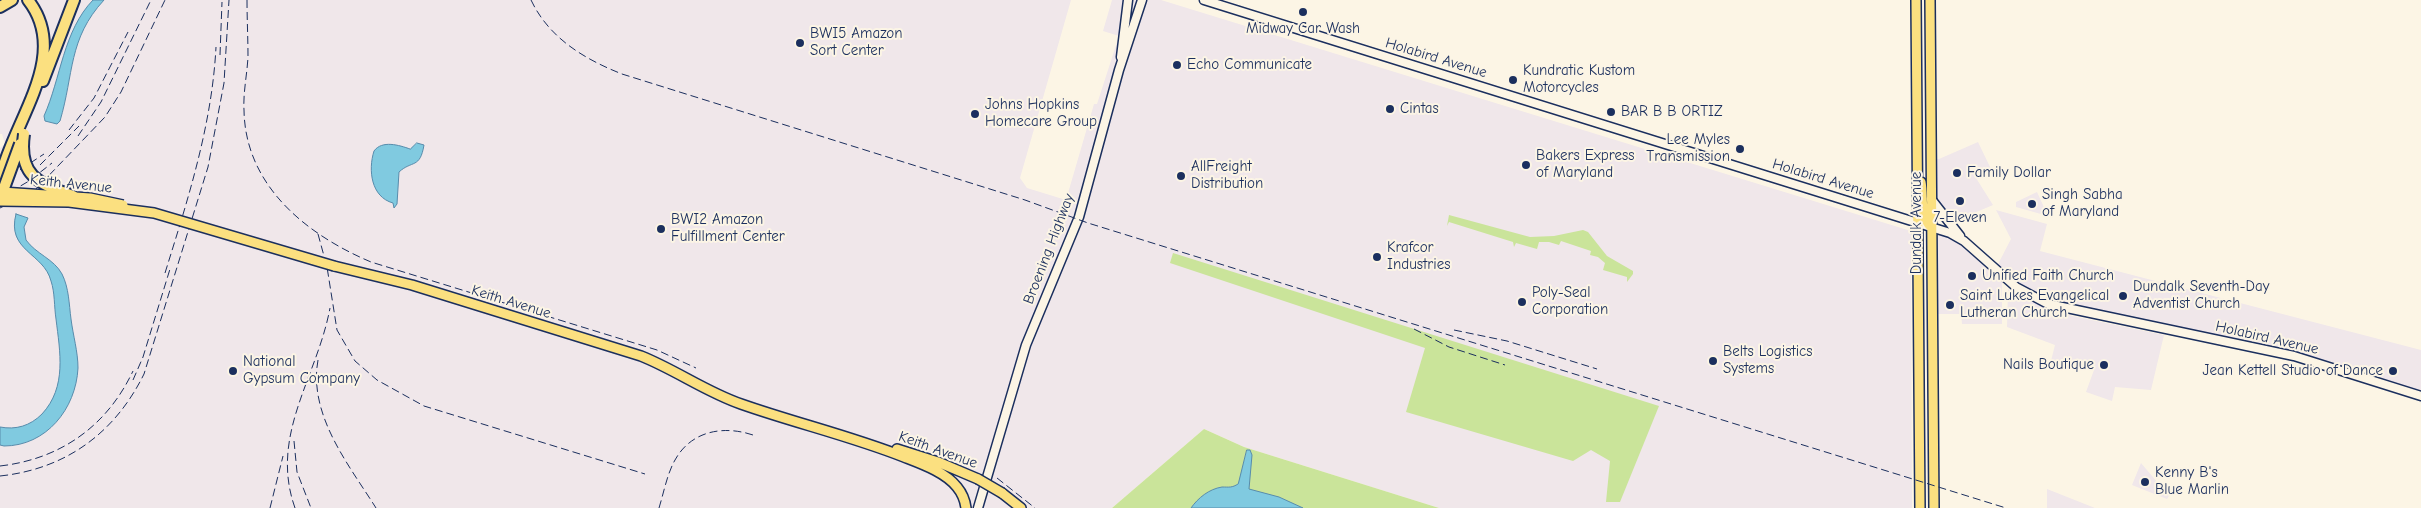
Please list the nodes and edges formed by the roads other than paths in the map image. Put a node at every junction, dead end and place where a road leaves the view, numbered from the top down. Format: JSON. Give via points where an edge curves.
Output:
{"nodes":[{"id":1,"x":12,"y":0,"type":"edge"},
{"id":2,"x":28,"y":0,"type":"edge"},
{"id":3,"x":66,"y":0,"type":"edge"},
{"id":4,"x":74,"y":0,"type":"edge"},
{"id":5,"x":1128,"y":0,"type":"edge"},
{"id":6,"x":1142,"y":0,"type":"edge"},
{"id":7,"x":1204,"y":0,"type":"edge"},
{"id":8,"x":1916,"y":0,"type":"edge"},
{"id":9,"x":1930,"y":0,"type":"edge"},
{"id":10,"x":0,"y":7,"type":"edge"},
{"id":11,"x":48,"y":69,"type":"junction"},
{"id":12,"x":1119,"y":70,"type":"junction"},
{"id":13,"x":24,"y":134,"type":"junction"},
{"id":14,"x":1916,"y":148,"type":"junction"},
{"id":15,"x":8,"y":154,"type":"junction"},
{"id":16,"x":0,"y":167,"type":"edge"},
{"id":17,"x":0,"y":179,"type":"edge"},
{"id":18,"x":1,"y":196,"type":"edge"},
{"id":19,"x":73,"y":196,"type":"junction"},
{"id":20,"x":1931,"y":199,"type":"junction"},
{"id":21,"x":138,"y":210,"type":"junction"},
{"id":22,"x":1917,"y":222,"type":"junction"},
{"id":23,"x":1931,"y":227,"type":"junction"},
{"id":24,"x":1964,"y":242,"type":"junction"},
{"id":25,"x":2421,"y":396,"type":"edge"},
{"id":26,"x":868,"y":442,"type":"junction"},
{"id":27,"x":1016,"y":506,"type":"edge"},
{"id":28,"x":966,"y":508,"type":"edge"},
{"id":29,"x":978,"y":508,"type":"edge"},
{"id":30,"x":1920,"y":508,"type":"edge"},
{"id":31,"x":1934,"y":508,"type":"edge"}],
"edges":[{"from":1,"to":10,"type":"highway"},
{"from":2,"to":15,"type":"highway","via":[[42,28],[43,59]]},
{"from":3,"to":11,"type":"highway"},
{"from":4,"to":11,"type":"highway"},
{"from":5,"to":12,"type":"main road"},
{"from":6,"to":12,"type":"main road","name":"Broening Highway"},
{"from":7,"to":22,"type":"main road","name":"Holabird Avenue"},
{"from":8,"to":14,"type":"main road","name":"Dundalk Avenue"},
{"from":9,"to":20,"type":"main road","name":"Dundalk Avenue"},
{"from":11,"to":13,"type":"highway"},
{"from":12,"to":29,"type":"main road","name":"Broening Highway","via":[[1079,217],[1026,345]]},
{"from":13,"to":18,"type":"highway","bridge":true},
{"from":13,"to":19,"type":"highway","bridge":true,"via":[[22,156],[28,171],[42,184]]},
{"from":14,"to":22,"type":"main road","name":"Dundalk Avenue"},
{"from":14,"to":23,"type":"main road","via":[[1923,212]]},
{"from":15,"to":16,"type":"highway"},
{"from":15,"to":17,"type":"highway"},
{"from":18,"to":19,"type":"main road","name":"Keith Avenue","bridge":true},
{"from":18,"to":21,"type":"main road","name":"Keith Avenue","bridge":true},
{"from":19,"to":21,"type":"main road","name":"Keith Avenue","bridge":true,"via":[[110,201]]},
{"from":20,"to":23,"type":"main road","name":"Dundalk Avenue"},
{"from":20,"to":24,"type":"main road"},
{"from":21,"to":26,"type":"main road","name":"Keith Avenue","bridge":true,"via":[[452,298],[641,356],[741,404]]},
{"from":22,"to":23,"type":"main road","name":"Holabird Avenue"},
{"from":22,"to":30,"type":"main road","name":"Dundalk Avenue"},
{"from":23,"to":24,"type":"main road","name":"Holabird Avenue"},
{"from":23,"to":31,"type":"main road","name":"Dundalk Avenue"},
{"from":24,"to":25,"type":"main road","name":"Holabird Avenue","via":[[2016,287],[2048,304],[2294,356]]},
{"from":26,"to":27,"type":"main road","name":"Keith Avenue","bridge":true,"via":[[930,459],[978,479]]},
{"from":26,"to":28,"type":"main road","name":"Keith Avenue","via":[[923,465],[951,481],[961,493]]}]}
